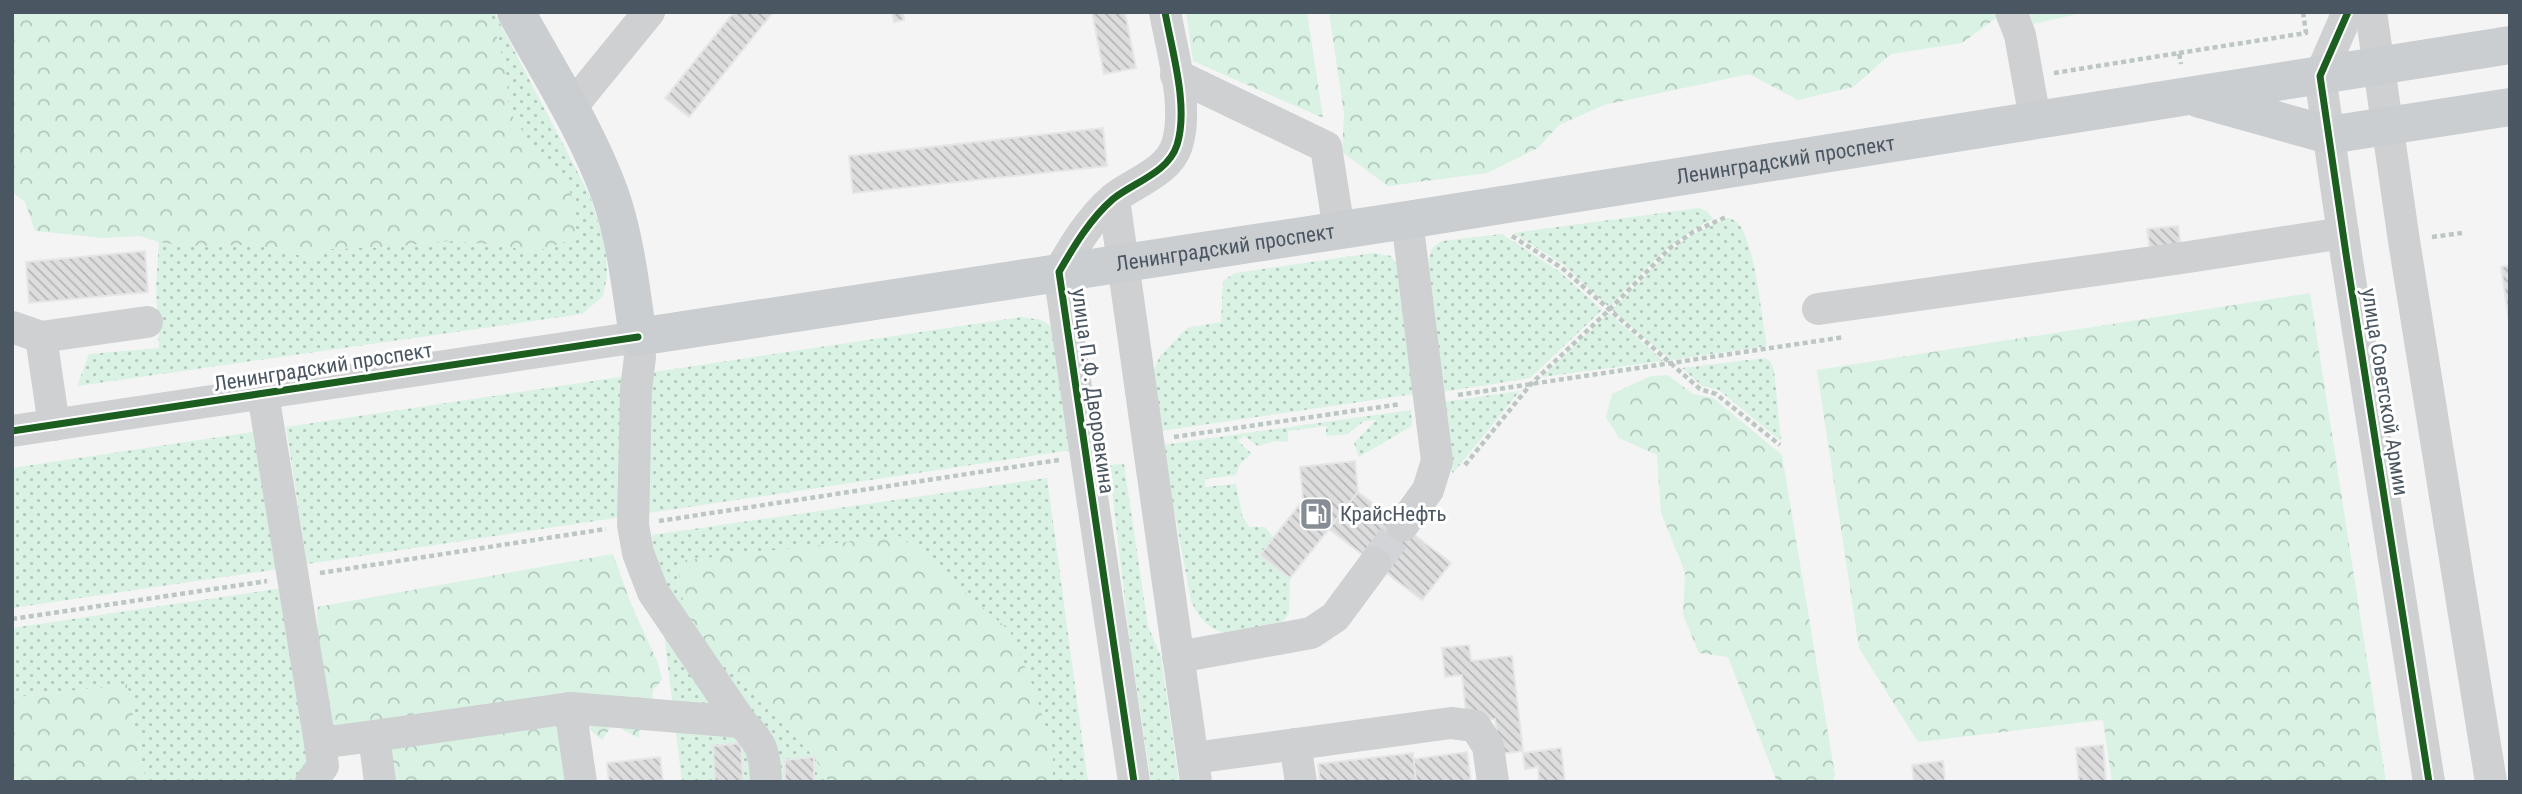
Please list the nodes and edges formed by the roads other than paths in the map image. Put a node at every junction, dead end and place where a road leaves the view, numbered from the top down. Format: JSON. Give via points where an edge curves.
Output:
{"nodes":[{"id":1,"x":516,"y":12,"type":"edge"},
{"id":2,"x":649,"y":12,"type":"edge"},
{"id":3,"x":1165,"y":12,"type":"edge"},
{"id":4,"x":2011,"y":12,"type":"edge"},
{"id":5,"x":2348,"y":12,"type":"edge"},
{"id":6,"x":2371,"y":12,"type":"edge"},
{"id":7,"x":2510,"y":45,"type":"edge"},
{"id":8,"x":2379,"y":67,"type":"junction"},
{"id":9,"x":1176,"y":75,"type":"junction"},
{"id":10,"x":2320,"y":76,"type":"junction"},
{"id":11,"x":2187,"y":95,"type":"junction"},
{"id":12,"x":2510,"y":107,"type":"edge"},
{"id":13,"x":569,"y":110,"type":"junction"},
{"id":14,"x":2035,"y":119,"type":"junction"},
{"id":15,"x":2388,"y":126,"type":"junction"},
{"id":16,"x":2329,"y":135,"type":"junction"},
{"id":17,"x":1114,"y":199,"type":"junction"},
{"id":18,"x":1407,"y":220,"type":"junction"},
{"id":19,"x":1339,"y":230,"type":"junction"},
{"id":20,"x":2343,"y":233,"type":"junction"},
{"id":21,"x":1123,"y":263,"type":"junction"},
{"id":22,"x":1059,"y":272,"type":"junction"},
{"id":23,"x":1818,"y":309,"type":"dead end"},
{"id":24,"x":147,"y":322,"type":"dead end"},
{"id":25,"x":27,"y":332,"type":"edge"},
{"id":26,"x":638,"y":337,"type":"junction"},
{"id":27,"x":263,"y":394,"type":"junction"},
{"id":28,"x":54,"y":425,"type":"junction"},
{"id":29,"x":12,"y":431,"type":"edge"},
{"id":30,"x":1402,"y":526,"type":"tunnel mouth"},
{"id":31,"x":1375,"y":563,"type":"tunnel mouth"},
{"id":32,"x":1178,"y":657,"type":"junction"},
{"id":33,"x":570,"y":708,"type":"junction"},
{"id":34,"x":741,"y":722,"type":"junction"},
{"id":35,"x":374,"y":737,"type":"junction"},
{"id":36,"x":2497,"y":737,"type":"edge"},
{"id":37,"x":320,"y":743,"type":"junction"},
{"id":38,"x":1295,"y":744,"type":"junction"},
{"id":39,"x":1194,"y":770,"type":"edge"},
{"id":40,"x":311,"y":782,"type":"edge"},
{"id":41,"x":380,"y":782,"type":"edge"},
{"id":42,"x":581,"y":782,"type":"edge"},
{"id":43,"x":766,"y":782,"type":"edge"},
{"id":44,"x":1134,"y":782,"type":"edge"},
{"id":45,"x":1301,"y":782,"type":"edge"},
{"id":46,"x":1493,"y":782,"type":"edge"},
{"id":47,"x":2429,"y":782,"type":"edge"},
{"id":48,"x":2491,"y":782,"type":"edge"}],
"edges":[{"from":1,"to":13,"type":"main road"},
{"from":2,"to":13,"type":"street"},
{"from":3,"to":9,"type":"street","name":"улица П.Ф. Дворовкина"},
{"from":4,"to":14,"type":"street","via":[[2020,35]]},
{"from":5,"to":10,"type":"street"},
{"from":6,"to":8,"type":"street","name":"улица Советской Армии"},
{"from":7,"to":8,"type":"main road","name":"Ленинградский проспект"},
{"from":8,"to":10,"type":"main road","name":"Ленинградский проспект"},
{"from":8,"to":15,"type":"street","name":"улица Советской Армии"},
{"from":9,"to":17,"type":"street","name":"улица П.Ф. Дворовкина","via":[[1182,115],[1177,147],[1157,172]]},
{"from":9,"to":19,"type":"street","via":[[1326,147]]},
{"from":10,"to":11,"type":"main road","name":"Ленинградский проспект"},
{"from":10,"to":16,"type":"street","name":"улица Советской Армии"},
{"from":11,"to":14,"type":"main road","name":"Ленинградский проспект"},
{"from":11,"to":16,"type":"main road","name":"Ленинградский проспект"},
{"from":12,"to":15,"type":"main road","name":"Ленинградский проспект"},
{"from":13,"to":26,"type":"main road","via":[[610,195],[624,246]]},
{"from":14,"to":18,"type":"main road","name":"Ленинградский проспект"},
{"from":15,"to":16,"type":"main road","name":"Ленинградский проспект"},
{"from":15,"to":36,"type":"street","name":"улица Советской Армии","via":[[2404,241]]},
{"from":16,"to":20,"type":"street","name":"улица Советской Армии"},
{"from":17,"to":21,"type":"street"},
{"from":17,"to":22,"type":"street","name":"улица П.Ф. Дворовкина","via":[[1080,236]]},
{"from":18,"to":19,"type":"main road","name":"Ленинградский проспект"},
{"from":18,"to":30,"type":"street","via":[[1437,461],[1428,490]]},
{"from":19,"to":21,"type":"main road","name":"Ленинградский проспект"},
{"from":20,"to":23,"type":"street"},
{"from":20,"to":47,"type":"street","name":"улица Советской Армии"},
{"from":21,"to":22,"type":"main road","name":"Ленинградский проспект"},
{"from":21,"to":32,"type":"street"},
{"from":22,"to":26,"type":"main road","name":"Ленинградский проспект"},
{"from":22,"to":44,"type":"street","name":"улица П.Ф. Дворовкина"},
{"from":24,"to":25,"type":"street"},
{"from":25,"to":28,"type":"street"},
{"from":26,"to":27,"type":"street","name":"Ленинградский проспект"},
{"from":26,"to":34,"type":"street","via":[[633,525],[638,553],[653,592]]},
{"from":27,"to":28,"type":"street","name":"Ленинградский проспект"},
{"from":27,"to":37,"type":"street"},
{"from":28,"to":29,"type":"street","name":"Ленинградский проспект"},
{"from":31,"to":32,"type":"street","via":[[1335,617],[1311,633]]},
{"from":32,"to":39,"type":"street"},
{"from":33,"to":34,"type":"street"},
{"from":33,"to":35,"type":"street"},
{"from":33,"to":42,"type":"street"},
{"from":34,"to":43,"type":"street","via":[[758,738]]},
{"from":35,"to":37,"type":"street"},
{"from":35,"to":41,"type":"street"},
{"from":36,"to":48,"type":"street","name":"улица Советской Армии"},
{"from":37,"to":40,"type":"street","via":[[323,766]]},
{"from":38,"to":39,"type":"street"},
{"from":38,"to":45,"type":"street"},
{"from":38,"to":46,"type":"street","via":[[1451,723],[1475,726],[1488,746]]}]}
